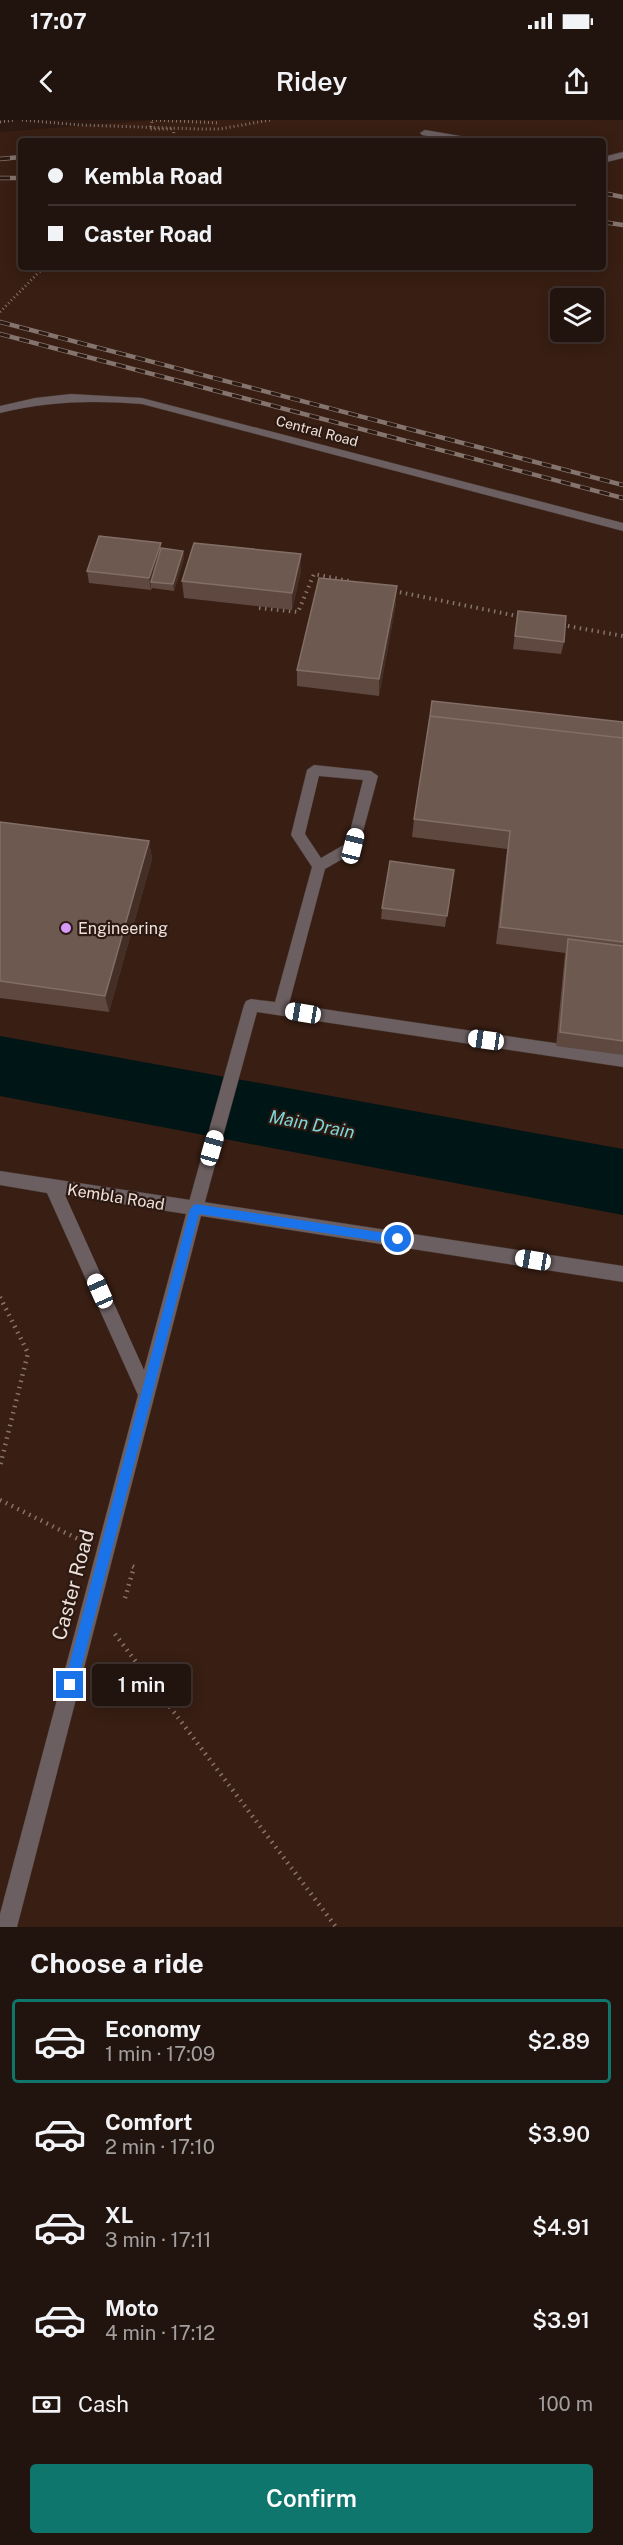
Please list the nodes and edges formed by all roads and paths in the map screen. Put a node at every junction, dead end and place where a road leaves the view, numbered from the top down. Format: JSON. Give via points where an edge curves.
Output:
{"nodes":[{"id":1,"x":15,"y":120,"type":"edge"},
{"id":2,"x":22,"y":120,"type":"edge"},
{"id":3,"x":270,"y":120,"type":"edge"},
{"id":4,"x":152,"y":121,"type":"edge"},
{"id":5,"x":220,"y":121,"type":"edge"},
{"id":6,"x":0,"y":122,"type":"edge"},
{"id":7,"x":220,"y":129,"type":"junction"},
{"id":8,"x":425,"y":133,"type":"dead end"},
{"id":9,"x":172,"y":138,"type":"edge"},
{"id":10,"x":454,"y":138,"type":"edge"},
{"id":11,"x":623,"y":155,"type":"edge"},
{"id":12,"x":606,"y":159,"type":"edge"},
{"id":13,"x":41,"y":270,"type":"edge"},
{"id":14,"x":0,"y":312,"type":"edge"},
{"id":15,"x":0,"y":410,"type":"edge"},
{"id":16,"x":623,"y":527,"type":"edge"},
{"id":17,"x":349,"y":581,"type":"edge"},
{"id":18,"x":384,"y":589,"type":"edge"},
{"id":19,"x":259,"y":608,"type":"edge"},
{"id":20,"x":533,"y":619,"type":"edge"},
{"id":21,"x":555,"y":623,"type":"edge"},
{"id":22,"x":623,"y":636,"type":"edge"},
{"id":23,"x":319,"y":866,"type":"junction"},
{"id":24,"x":280,"y":1010,"type":"junction"},
{"id":25,"x":623,"y":1060,"type":"edge"},
{"id":26,"x":0,"y":1178,"type":"edge"},
{"id":27,"x":54,"y":1187,"type":"junction"},
{"id":28,"x":195,"y":1209,"type":"junction"},
{"id":29,"x":623,"y":1274,"type":"edge"},
{"id":30,"x":0,"y":1297,"type":"edge"},
{"id":31,"x":146,"y":1394,"type":"junction"},
{"id":32,"x":0,"y":1466,"type":"edge"},
{"id":33,"x":0,"y":1500,"type":"edge"},
{"id":34,"x":105,"y":1552,"type":"junction"},
{"id":35,"x":124,"y":1601,"type":"dead end"},
{"id":36,"x":118,"y":1624,"type":"dead end"},
{"id":37,"x":7,"y":1927,"type":"edge"},
{"id":38,"x":336,"y":1927,"type":"edge"}],
"edges":[{"from":1,"to":6,"type":"path"},
{"from":2,"to":7,"type":"path"},
{"from":3,"to":7,"type":"path"},
{"from":4,"to":5,"type":"path"},
{"from":4,"to":9,"type":"path","bridge":true,"via":[[150,129],[174,129]]},
{"from":5,"to":7,"type":"path"},
{"from":8,"to":10,"type":"street"},
{"from":11,"to":12,"type":"street"},
{"from":13,"to":14,"type":"path"},
{"from":15,"to":16,"type":"street","name":"Central Road","via":[[74,397],[142,401]]},
{"from":17,"to":19,"type":"path","via":[[314,574],[298,612]]},
{"from":18,"to":20,"type":"path"},
{"from":21,"to":22,"type":"path"},
{"from":23,"to":23,"type":"street","via":[[298,835],[314,770],[371,776],[353,846]]},
{"from":23,"to":24,"type":"street"},
{"from":24,"to":25,"type":"street"},
{"from":24,"to":28,"type":"street","name":"Caster Road","via":[[251,1005]]},
{"from":26,"to":27,"type":"street","name":"Kembla Road"},
{"from":27,"to":28,"type":"street","name":"Kembla Road"},
{"from":27,"to":31,"type":"street"},
{"from":28,"to":29,"type":"street","name":"Kembla Road"},
{"from":28,"to":31,"type":"street","name":"Caster Road"},
{"from":30,"to":32,"type":"path","via":[[28,1353]]},
{"from":31,"to":34,"type":"street","name":"Caster Road"},
{"from":33,"to":34,"type":"path"},
{"from":34,"to":35,"type":"path","via":[[134,1567]]},
{"from":34,"to":37,"type":"street","name":"Caster Road"},
{"from":36,"to":38,"type":"path","via":[[114,1635]]}]}
